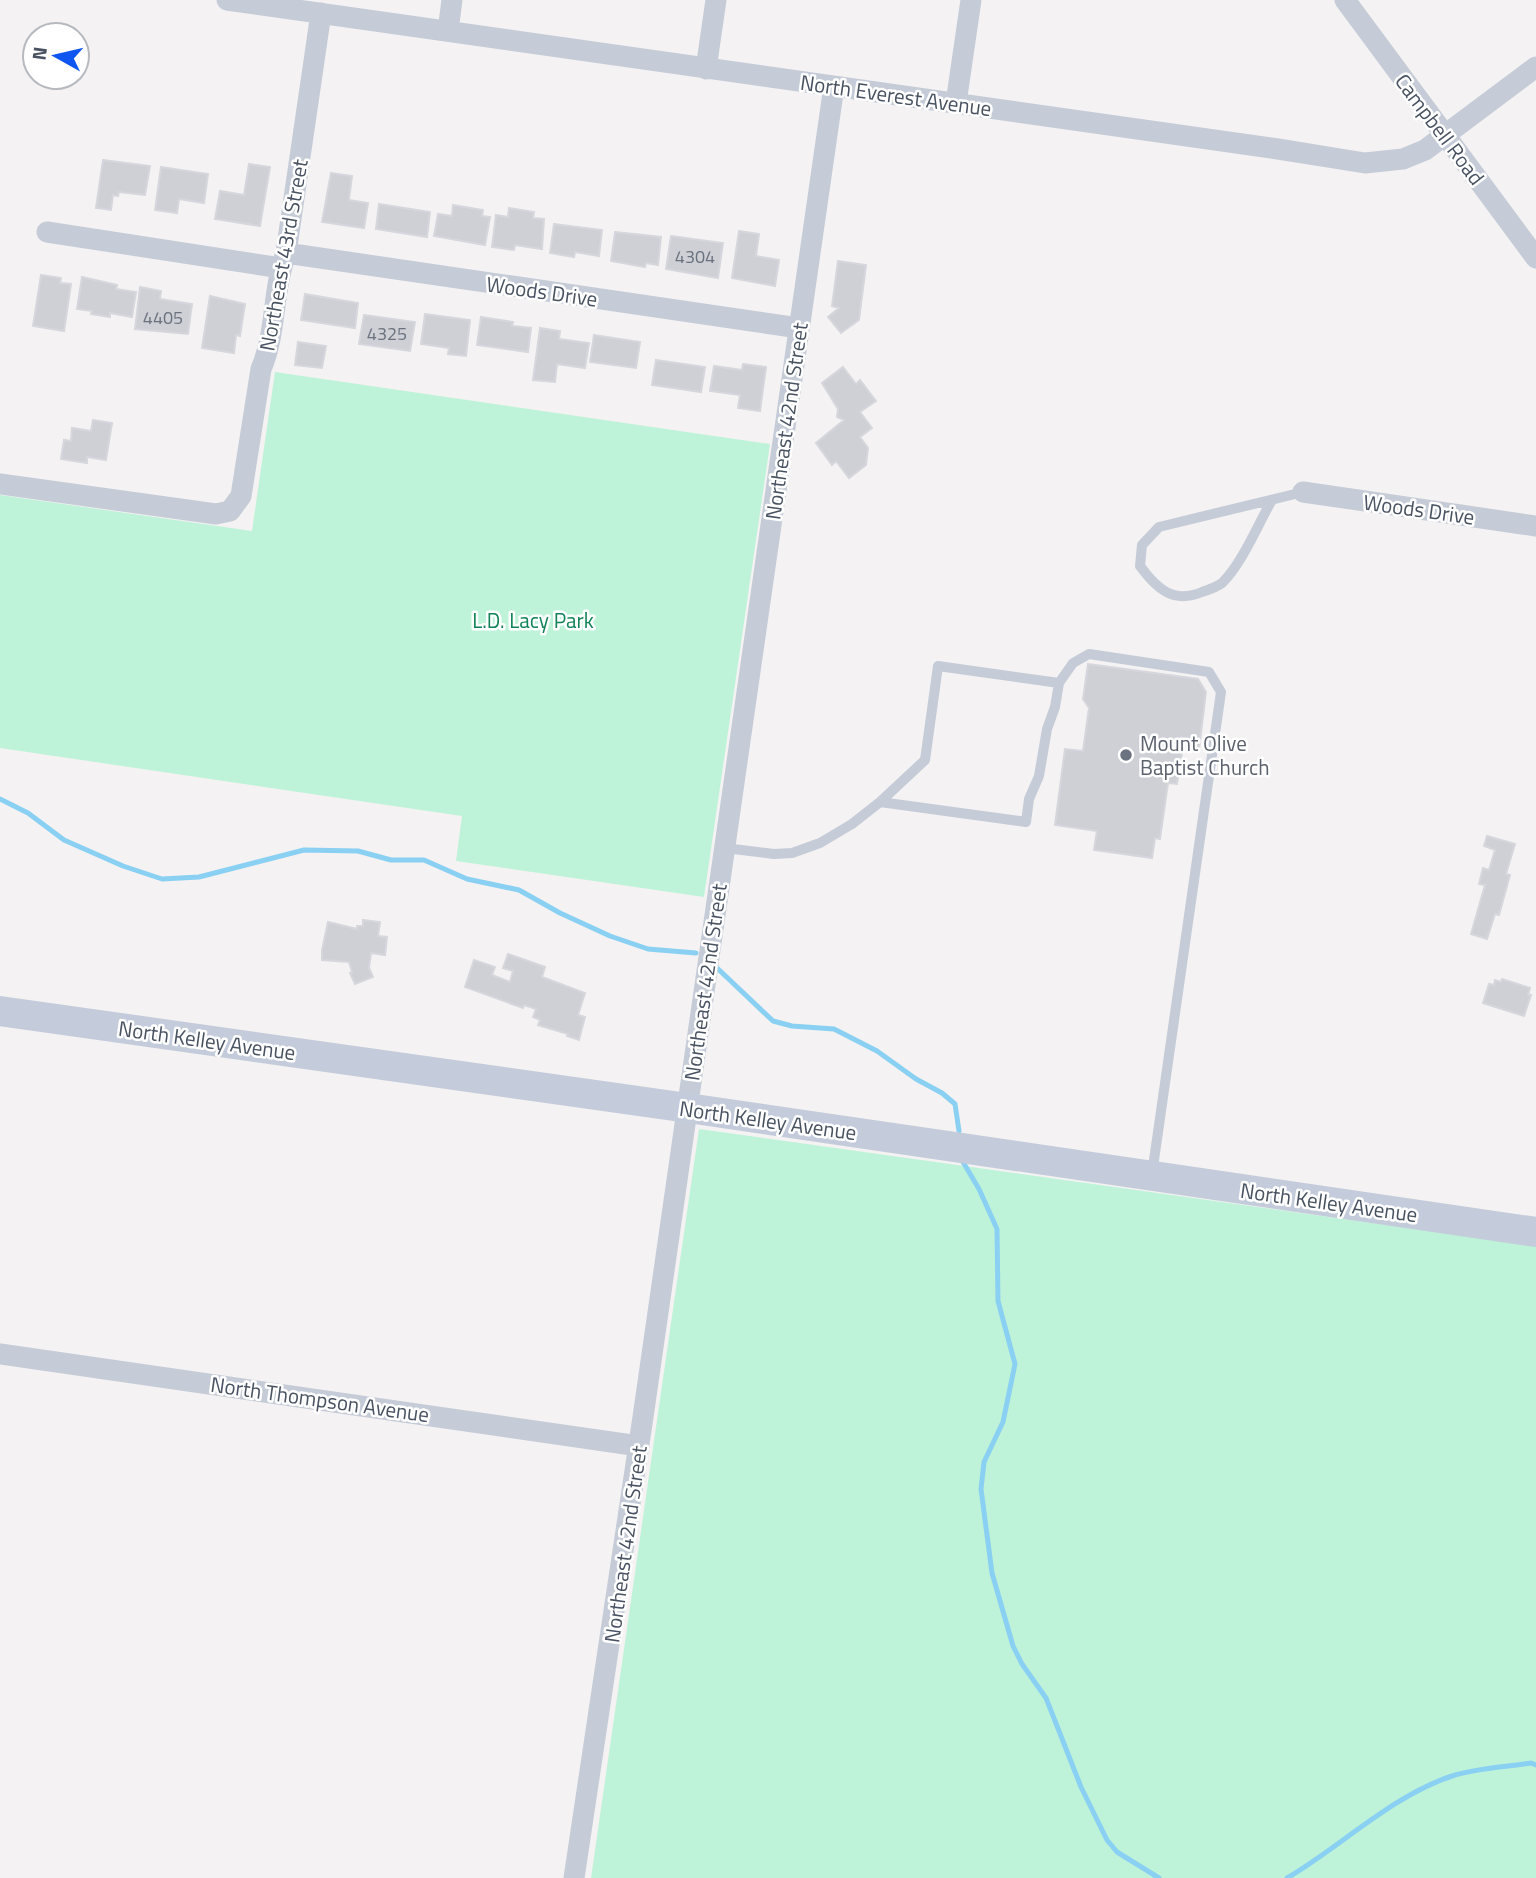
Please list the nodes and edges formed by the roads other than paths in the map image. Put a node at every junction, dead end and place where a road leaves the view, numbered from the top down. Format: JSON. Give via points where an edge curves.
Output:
{"nodes":[{"id":1,"x":227,"y":0,"type":"edge"},
{"id":2,"x":452,"y":0,"type":"edge"},
{"id":3,"x":716,"y":0,"type":"edge"},
{"id":4,"x":971,"y":0,"type":"edge"},
{"id":5,"x":1345,"y":0,"type":"edge"},
{"id":6,"x":320,"y":13,"type":"junction"},
{"id":7,"x":448,"y":31,"type":"junction"},
{"id":8,"x":1536,"y":67,"type":"edge"},
{"id":9,"x":706,"y":69,"type":"junction"},
{"id":10,"x":834,"y":86,"type":"junction"},
{"id":11,"x":956,"y":103,"type":"junction"},
{"id":12,"x":1444,"y":136,"type":"junction"},
{"id":13,"x":47,"y":232,"type":"dead end"},
{"id":14,"x":1536,"y":258,"type":"edge"},
{"id":15,"x":283,"y":260,"type":"junction"},
{"id":16,"x":799,"y":328,"type":"junction"},
{"id":17,"x":0,"y":484,"type":"edge"},
{"id":18,"x":1303,"y":492,"type":"joint"},
{"id":19,"x":1272,"y":500,"type":"junction"},
{"id":20,"x":1536,"y":526,"type":"edge"},
{"id":21,"x":1059,"y":683,"type":"junction"},
{"id":22,"x":880,"y":802,"type":"junction"},
{"id":23,"x":725,"y":848,"type":"junction"},
{"id":24,"x":0,"y":1011,"type":"edge"},
{"id":25,"x":688,"y":1108,"type":"junction"},
{"id":26,"x":1152,"y":1177,"type":"junction"},
{"id":27,"x":1536,"y":1232,"type":"edge"},
{"id":28,"x":0,"y":1354,"type":"edge"},
{"id":29,"x":639,"y":1446,"type":"junction"},
{"id":30,"x":573,"y":1878,"type":"edge"}],
"edges":[{"from":1,"to":6,"type":"street","name":"North Everest Avenue"},
{"from":2,"to":7,"type":"street"},
{"from":3,"to":9,"type":"street"},
{"from":4,"to":11,"type":"street"},
{"from":5,"to":12,"type":"street","name":"Campbell Road"},
{"from":6,"to":7,"type":"street","name":"North Everest Avenue"},
{"from":6,"to":15,"type":"street","name":"Northeast 43rd Street"},
{"from":7,"to":9,"type":"street","name":"North Everest Avenue"},
{"from":8,"to":12,"type":"street","name":"North Everest Avenue"},
{"from":9,"to":10,"type":"street","name":"North Everest Avenue"},
{"from":10,"to":11,"type":"street","name":"North Everest Avenue"},
{"from":10,"to":16,"type":"street","name":"Northeast 42nd Street"},
{"from":11,"to":12,"type":"street","name":"North Everest Avenue","via":[[1365,163],[1403,159]]},
{"from":12,"to":14,"type":"street","name":"Campbell Road"},
{"from":13,"to":15,"type":"street","name":"Woods Drive"},
{"from":15,"to":16,"type":"street","name":"Woods Drive"},
{"from":15,"to":17,"type":"street","name":"Northeast 43rd Street","via":[[241,496],[230,511],[216,514]]},
{"from":16,"to":23,"type":"street","name":"Northeast 42nd Street"},
{"from":18,"to":19,"type":"lane"},
{"from":18,"to":20,"type":"street","name":"Woods Drive"},
{"from":19,"to":19,"type":"lane","via":[[1158,527],[1142,545],[1140,566],[1155,586],[1180,598],[1221,584]]},
{"from":21,"to":22,"type":"lane","via":[[939,666],[925,760]]},
{"from":21,"to":22,"type":"lane","via":[[1027,822]]},
{"from":21,"to":26,"type":"lane","via":[[1073,663],[1089,653],[1209,672],[1221,692]]},
{"from":22,"to":23,"type":"lane","via":[[820,843],[792,853]]},
{"from":23,"to":25,"type":"street","name":"Northeast 42nd Street"},
{"from":24,"to":25,"type":"street","name":"North Kelley Avenue"},
{"from":25,"to":26,"type":"street","name":"North Kelley Avenue"},
{"from":25,"to":29,"type":"street","name":"Northeast 42nd Street"},
{"from":26,"to":27,"type":"street","name":"North Kelley Avenue"},
{"from":28,"to":29,"type":"street","name":"North Thompson Avenue"},
{"from":29,"to":30,"type":"street","name":"Northeast 42nd Street"}]}
